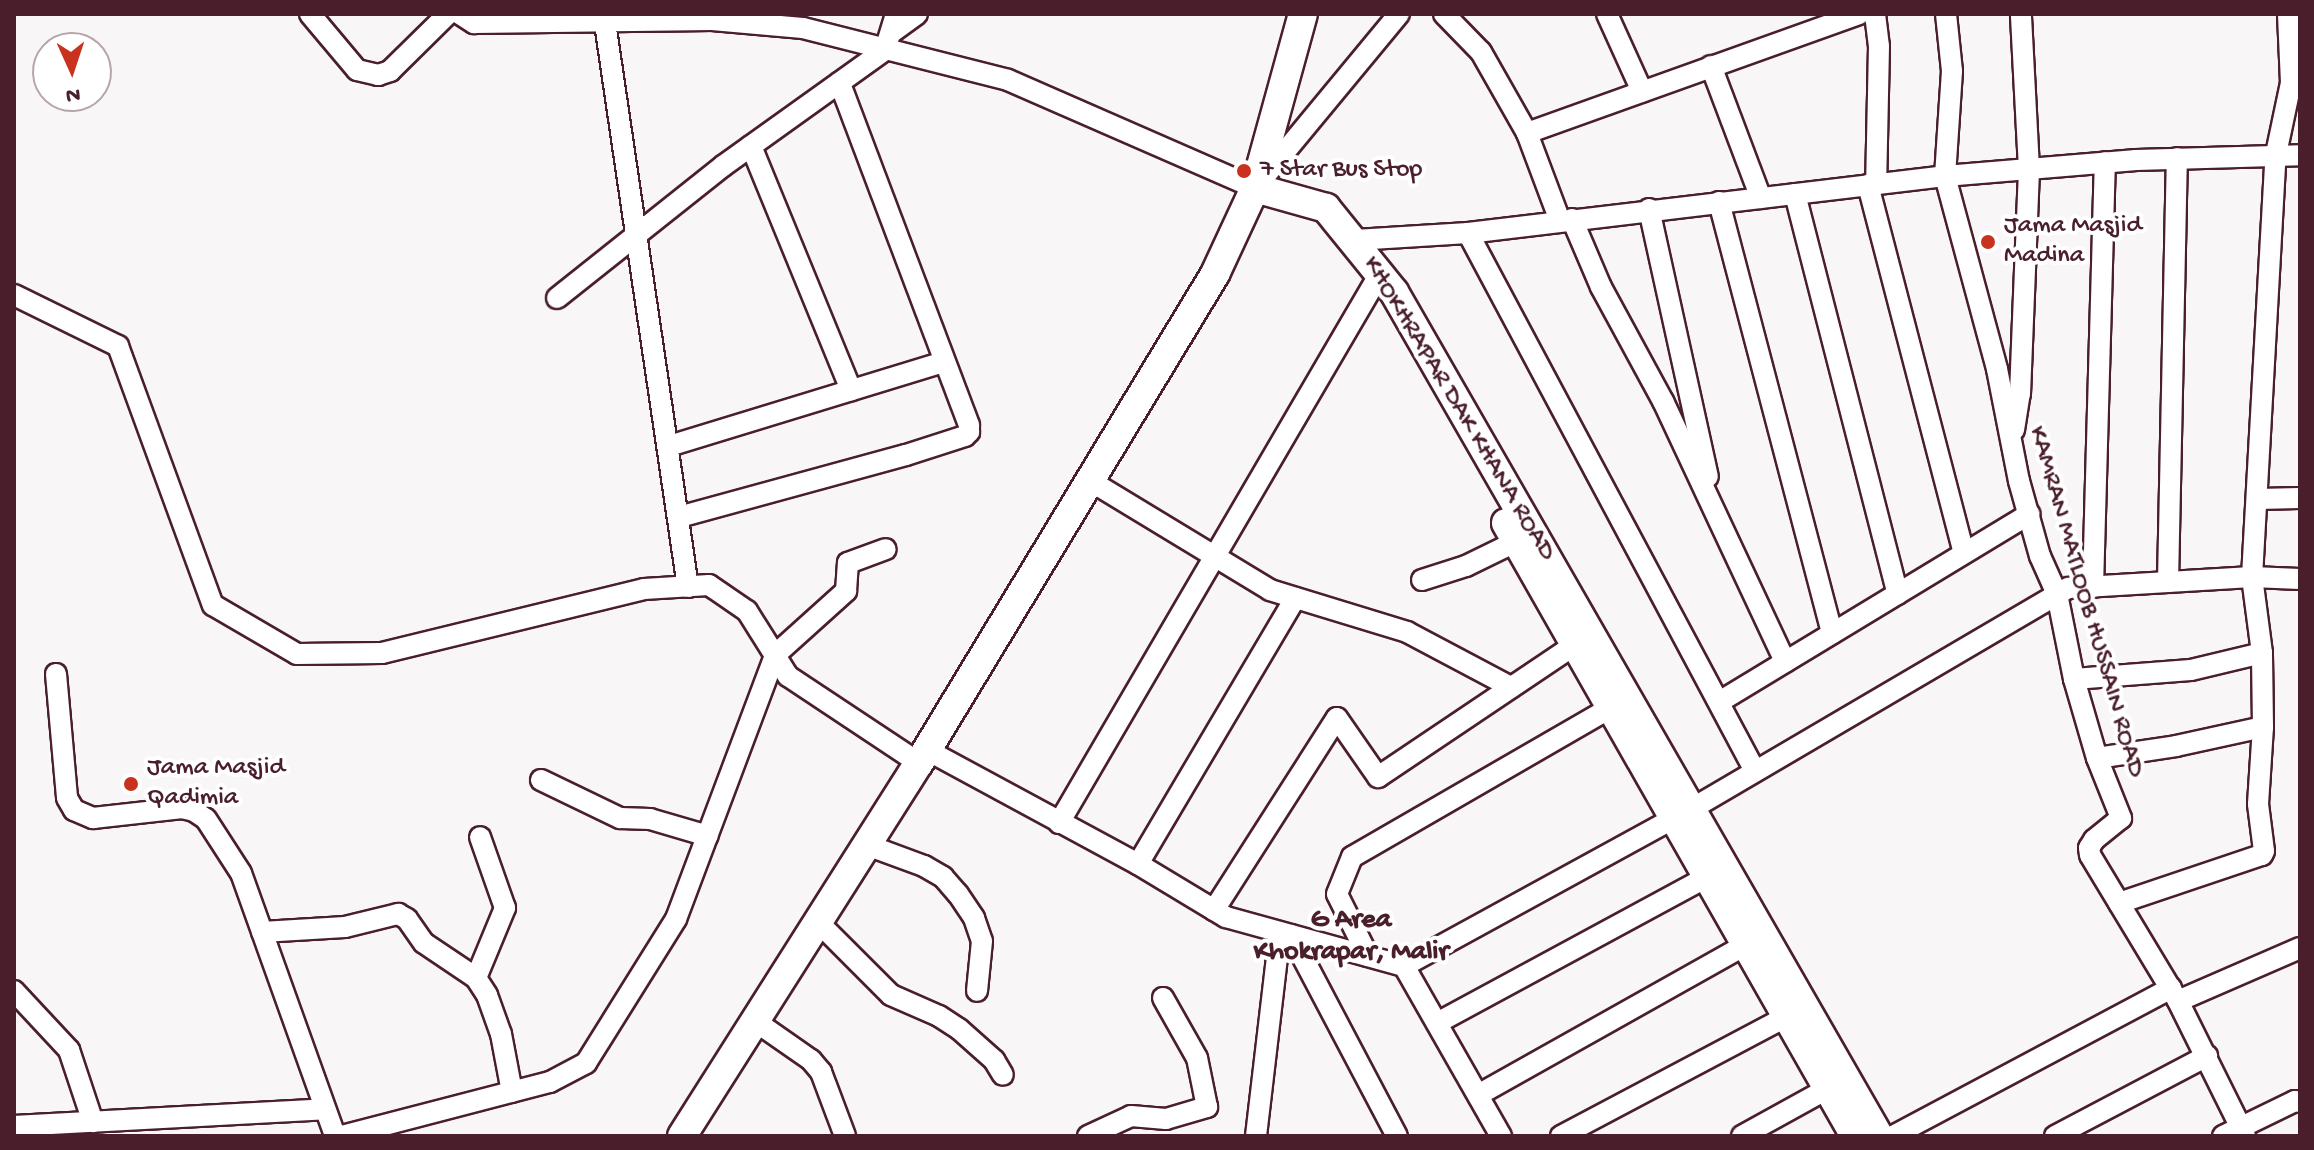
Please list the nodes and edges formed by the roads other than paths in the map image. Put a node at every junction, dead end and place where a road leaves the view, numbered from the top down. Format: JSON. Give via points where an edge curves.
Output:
{"nodes":[{"id":1,"x":310,"y":14,"type":"edge"},
{"id":2,"x":448,"y":14,"type":"edge"},
{"id":3,"x":460,"y":14,"type":"edge"},
{"id":4,"x":917,"y":14,"type":"edge"},
{"id":5,"x":1303,"y":14,"type":"edge"},
{"id":6,"x":1399,"y":14,"type":"edge"},
{"id":7,"x":1444,"y":14,"type":"edge"},
{"id":8,"x":1607,"y":14,"type":"edge"},
{"id":9,"x":1859,"y":14,"type":"edge"},
{"id":10,"x":1875,"y":14,"type":"edge"},
{"id":11,"x":1946,"y":14,"type":"edge"},
{"id":12,"x":2021,"y":14,"type":"edge"},
{"id":13,"x":2288,"y":14,"type":"edge"},
{"id":14,"x":713,"y":17,"type":"edge"},
{"id":15,"x":630,"y":18,"type":"edge"},
{"id":16,"x":534,"y":19,"type":"edge"},
{"id":17,"x":805,"y":21,"type":"edge"},
{"id":18,"x":605,"y":23,"type":"junction"},
{"id":19,"x":891,"y":33,"type":"edge"},
{"id":20,"x":1711,"y":66,"type":"junction"},
{"id":21,"x":2296,"y":82,"type":"edge"},
{"id":22,"x":840,"y":83,"type":"junction"},
{"id":23,"x":1642,"y":91,"type":"junction"},
{"id":24,"x":1527,"y":133,"type":"junction"},
{"id":25,"x":751,"y":146,"type":"junction"},
{"id":26,"x":2276,"y":154,"type":"junction"},
{"id":27,"x":2300,"y":155,"type":"edge"},
{"id":28,"x":2177,"y":158,"type":"junction"},
{"id":29,"x":2105,"y":162,"type":"junction"},
{"id":30,"x":2029,"y":169,"type":"junction"},
{"id":31,"x":1945,"y":176,"type":"junction"},
{"id":32,"x":1872,"y":184,"type":"junction"},
{"id":33,"x":1255,"y":188,"type":"junction"},
{"id":34,"x":1795,"y":194,"type":"junction"},
{"id":35,"x":1761,"y":198,"type":"junction"},
{"id":36,"x":1719,"y":202,"type":"junction"},
{"id":37,"x":1649,"y":209,"type":"junction"},
{"id":38,"x":1566,"y":220,"type":"junction"},
{"id":39,"x":1468,"y":233,"type":"junction"},
{"id":40,"x":637,"y":236,"type":"junction"},
{"id":41,"x":1355,"y":240,"type":"junction"},
{"id":42,"x":1375,"y":282,"type":"junction"},
{"id":43,"x":14,"y":295,"type":"edge"},
{"id":44,"x":557,"y":298,"type":"dead end"},
{"id":45,"x":944,"y":362,"type":"junction"},
{"id":46,"x":851,"y":390,"type":"junction"},
{"id":47,"x":2011,"y":442,"type":"junction"},
{"id":48,"x":669,"y":446,"type":"junction"},
{"id":49,"x":1092,"y":482,"type":"junction"},
{"id":50,"x":2300,"y":498,"type":"edge"},
{"id":51,"x":2257,"y":499,"type":"junction"},
{"id":52,"x":1715,"y":512,"type":"junction"},
{"id":53,"x":2029,"y":514,"type":"junction"},
{"id":54,"x":679,"y":517,"type":"junction"},
{"id":55,"x":1517,"y":541,"type":"junction"},
{"id":56,"x":886,"y":549,"type":"dead end"},
{"id":57,"x":1964,"y":553,"type":"junction"},
{"id":58,"x":1214,"y":556,"type":"junction"},
{"id":59,"x":2252,"y":577,"type":"junction"},
{"id":60,"x":2300,"y":579,"type":"edge"},
{"id":61,"x":1422,"y":580,"type":"dead end"},
{"id":62,"x":2168,"y":582,"type":"junction"},
{"id":63,"x":688,"y":587,"type":"junction"},
{"id":64,"x":2093,"y":587,"type":"junction"},
{"id":65,"x":1898,"y":594,"type":"junction"},
{"id":66,"x":2057,"y":594,"type":"junction"},
{"id":67,"x":1295,"y":598,"type":"junction"},
{"id":68,"x":1832,"y":633,"type":"junction"},
{"id":69,"x":1576,"y":644,"type":"junction"},
{"id":70,"x":2262,"y":653,"type":"junction"},
{"id":71,"x":775,"y":655,"type":"junction"},
{"id":72,"x":1785,"y":662,"type":"junction"},
{"id":73,"x":56,"y":674,"type":"dead end"},
{"id":74,"x":2074,"y":679,"type":"junction"},
{"id":75,"x":1511,"y":687,"type":"junction"},
{"id":76,"x":1719,"y":702,"type":"junction"},
{"id":77,"x":1612,"y":707,"type":"junction"},
{"id":78,"x":2263,"y":727,"type":"junction"},
{"id":79,"x":923,"y":757,"type":"junction"},
{"id":80,"x":2097,"y":758,"type":"junction"},
{"id":81,"x":1755,"y":771,"type":"junction"},
{"id":82,"x":541,"y":780,"type":"dead end"},
{"id":83,"x":1683,"y":812,"type":"junction"},
{"id":84,"x":1059,"y":823,"type":"junction"},
{"id":85,"x":708,"y":836,"type":"junction"},
{"id":86,"x":480,"y":837,"type":"dead end"},
{"id":87,"x":867,"y":845,"type":"junction"},
{"id":88,"x":1138,"y":864,"type":"junction"},
{"id":89,"x":1709,"y":876,"type":"junction"},
{"id":90,"x":2119,"y":903,"type":"junction"},
{"id":91,"x":1214,"y":910,"type":"junction"},
{"id":92,"x":818,"y":922,"type":"junction"},
{"id":93,"x":262,"y":932,"type":"junction"},
{"id":94,"x":1285,"y":934,"type":"junction"},
{"id":95,"x":1747,"y":944,"type":"junction"},
{"id":96,"x":2300,"y":948,"type":"edge"},
{"id":97,"x":1368,"y":956,"type":"junction"},
{"id":98,"x":1404,"y":966,"type":"junction"},
{"id":99,"x":476,"y":978,"type":"junction"},
{"id":100,"x":14,"y":991,"type":"edge"},
{"id":101,"x":977,"y":991,"type":"dead end"},
{"id":102,"x":2174,"y":994,"type":"junction"},
{"id":103,"x":1163,"y":998,"type":"dead end"},
{"id":104,"x":1788,"y":1016,"type":"junction"},
{"id":105,"x":755,"y":1021,"type":"junction"},
{"id":106,"x":1437,"y":1023,"type":"junction"},
{"id":107,"x":2207,"y":1056,"type":"junction"},
{"id":108,"x":1003,"y":1075,"type":"dead end"},
{"id":109,"x":1829,"y":1088,"type":"junction"},
{"id":110,"x":512,"y":1092,"type":"junction"},
{"id":111,"x":1478,"y":1095,"type":"junction"},
{"id":112,"x":2300,"y":1102,"type":"edge"},
{"id":113,"x":325,"y":1109,"type":"junction"},
{"id":114,"x":93,"y":1122,"type":"junction"},
{"id":115,"x":14,"y":1126,"type":"edge"},
{"id":116,"x":190,"y":1126,"type":"edge"},
{"id":117,"x":2236,"y":1133,"type":"edge"},
{"id":118,"x":335,"y":1136,"type":"edge"},
{"id":119,"x":342,"y":1136,"type":"edge"},
{"id":120,"x":682,"y":1136,"type":"edge"},
{"id":121,"x":845,"y":1136,"type":"edge"},
{"id":122,"x":1088,"y":1136,"type":"edge"},
{"id":123,"x":1256,"y":1136,"type":"edge"},
{"id":124,"x":1397,"y":1136,"type":"edge"},
{"id":125,"x":1501,"y":1136,"type":"edge"},
{"id":126,"x":1561,"y":1136,"type":"edge"},
{"id":127,"x":1742,"y":1136,"type":"edge"},
{"id":128,"x":1855,"y":1136,"type":"edge"},
{"id":129,"x":1879,"y":1136,"type":"edge"},
{"id":130,"x":1893,"y":1136,"type":"edge"},
{"id":131,"x":2055,"y":1136,"type":"edge"}],
"edges":[{"from":1,"to":2,"type":"street","via":[[357,70],[378,75],[390,71]]},
{"from":3,"to":16,"type":"street","via":[[474,23]]},
{"from":4,"to":19,"type":"street"},
{"from":5,"to":33,"type":"street"},
{"from":6,"to":33,"type":"street"},
{"from":7,"to":24,"type":"street","via":[[1481,52]]},
{"from":8,"to":23,"type":"street"},
{"from":9,"to":20,"type":"street"},
{"from":10,"to":32,"type":"street","via":[[1879,46]]},
{"from":11,"to":31,"type":"street","name":"KAMRAN MATLOOB HUSSAIN ROAD","via":[[1952,71]]},
{"from":12,"to":30,"type":"street"},
{"from":13,"to":21,"type":"street"},
{"from":14,"to":15,"type":"street"},
{"from":14,"to":17,"type":"street"},
{"from":15,"to":18,"type":"street"},
{"from":16,"to":18,"type":"street"},
{"from":17,"to":19,"type":"street"},
{"from":18,"to":40,"type":"street"},
{"from":19,"to":22,"type":"street"},
{"from":19,"to":33,"type":"street"},
{"from":20,"to":23,"type":"street"},
{"from":20,"to":35,"type":"street"},
{"from":21,"to":26,"type":"street"},
{"from":22,"to":25,"type":"street"},
{"from":22,"to":45,"type":"street"},
{"from":23,"to":24,"type":"street"},
{"from":24,"to":38,"type":"street"},
{"from":25,"to":40,"type":"street"},
{"from":25,"to":46,"type":"street"},
{"from":26,"to":27,"type":"street"},
{"from":26,"to":28,"type":"street"},
{"from":26,"to":51,"type":"street"},
{"from":28,"to":29,"type":"street"},
{"from":28,"to":62,"type":"street"},
{"from":29,"to":30,"type":"street"},
{"from":29,"to":64,"type":"street"},
{"from":30,"to":31,"type":"street"},
{"from":30,"to":47,"type":"street","via":[[2020,394]]},
{"from":31,"to":32,"type":"street"},
{"from":31,"to":47,"type":"street","name":"KAMRAN MATLOOB HUSSAIN ROAD"},
{"from":32,"to":34,"type":"street"},
{"from":32,"to":57,"type":"street"},
{"from":33,"to":41,"type":"street","via":[[1326,208]]},
{"from":33,"to":49,"type":"street","via":[[1215,274]]},
{"from":34,"to":35,"type":"street"},
{"from":34,"to":65,"type":"street"},
{"from":35,"to":36,"type":"street"},
{"from":36,"to":37,"type":"street"},
{"from":36,"to":68,"type":"street"},
{"from":37,"to":38,"type":"street"},
{"from":37,"to":52,"type":"street"},
{"from":38,"to":39,"type":"street"},
{"from":38,"to":52,"type":"street","via":[[1637,349]]},
{"from":39,"to":41,"type":"street"},
{"from":39,"to":76,"type":"street"},
{"from":40,"to":44,"type":"street"},
{"from":40,"to":48,"type":"street"},
{"from":41,"to":42,"type":"street","name":"KHOKHRAPAR DAK KHANA ROAD"},
{"from":41,"to":83,"type":"street","name":"KHOKHRAPAR DAK KHANA ROAD","via":[[1394,292]]},
{"from":42,"to":55,"type":"street","name":"KHOKHRAPAR DAK KHANA ROAD"},
{"from":42,"to":58,"type":"street"},
{"from":43,"to":63,"type":"street","via":[[118,346],[213,605],[297,654],[382,653],[644,589]]},
{"from":45,"to":46,"type":"street"},
{"from":45,"to":54,"type":"street","via":[[969,425],[965,436]]},
{"from":46,"to":48,"type":"street"},
{"from":47,"to":53,"type":"street","name":"KAMRAN MATLOOB HUSSAIN ROAD"},
{"from":48,"to":54,"type":"street"},
{"from":49,"to":58,"type":"street"},
{"from":49,"to":79,"type":"street"},
{"from":50,"to":51,"type":"street"},
{"from":51,"to":59,"type":"street"},
{"from":52,"to":72,"type":"street"},
{"from":53,"to":57,"type":"street"},
{"from":53,"to":66,"type":"street","name":"KAMRAN MATLOOB HUSSAIN ROAD"},
{"from":54,"to":63,"type":"street"},
{"from":55,"to":61,"type":"street"},
{"from":55,"to":69,"type":"street","name":"KHOKHRAPAR DAK KHANA ROAD"},
{"from":56,"to":71,"type":"street","via":[[848,563],[846,591]]},
{"from":57,"to":65,"type":"street"},
{"from":58,"to":67,"type":"street","via":[[1270,590]]},
{"from":58,"to":84,"type":"street"},
{"from":59,"to":60,"type":"street"},
{"from":59,"to":62,"type":"street"},
{"from":59,"to":70,"type":"street"},
{"from":62,"to":64,"type":"street"},
{"from":63,"to":71,"type":"street","via":[[709,585],[747,611]]},
{"from":64,"to":66,"type":"street"},
{"from":65,"to":68,"type":"street"},
{"from":66,"to":74,"type":"street","name":"KAMRAN MATLOOB HUSSAIN ROAD"},
{"from":66,"to":81,"type":"street"},
{"from":67,"to":75,"type":"street","via":[[1407,632]]},
{"from":67,"to":88,"type":"street"},
{"from":68,"to":72,"type":"street"},
{"from":69,"to":75,"type":"street"},
{"from":69,"to":77,"type":"street","name":"KHOKHRAPAR DAK KHANA ROAD"},
{"from":70,"to":74,"type":"street","via":[[2191,670]]},
{"from":70,"to":78,"type":"street"},
{"from":71,"to":79,"type":"street","via":[[788,676]]},
{"from":71,"to":85,"type":"street"},
{"from":72,"to":76,"type":"street"},
{"from":73,"to":93,"type":"street","via":[[67,798],[74,810],[93,818],[194,811],[206,819],[241,873]]},
{"from":74,"to":80,"type":"street","name":"KAMRAN MATLOOB HUSSAIN ROAD"},
{"from":75,"to":91,"type":"street","via":[[1378,777],[1337,718]]},
{"from":76,"to":81,"type":"street"},
{"from":77,"to":83,"type":"street","name":"KHOKHRAPAR DAK KHANA ROAD"},
{"from":77,"to":97,"type":"street","via":[[1352,857],[1337,894]]},
{"from":78,"to":80,"type":"street"},
{"from":78,"to":90,"type":"street","via":[[2258,804],[2263,854]]},
{"from":79,"to":84,"type":"street"},
{"from":79,"to":87,"type":"street"},
{"from":80,"to":90,"type":"street","name":"KAMRAN MATLOOB HUSSAIN ROAD","via":[[2121,818],[2089,848]]},
{"from":81,"to":83,"type":"street"},
{"from":82,"to":85,"type":"street","via":[[620,818],[650,819]]},
{"from":83,"to":89,"type":"street","name":"KHOKHRAPAR DAK KHANA ROAD"},
{"from":83,"to":98,"type":"street"},
{"from":83,"to":129,"type":"street","name":"KHOKHRAPAR DAK KHANA ROAD"},
{"from":84,"to":88,"type":"street"},
{"from":85,"to":110,"type":"street","via":[[676,919],[586,1063],[550,1082]]},
{"from":86,"to":99,"type":"street","via":[[505,908]]},
{"from":87,"to":92,"type":"street"},
{"from":87,"to":101,"type":"street","via":[[924,866],[958,894],[982,941]]},
{"from":88,"to":91,"type":"street"},
{"from":89,"to":95,"type":"street","name":"KHOKHRAPAR DAK KHANA ROAD"},
{"from":89,"to":106,"type":"street"},
{"from":90,"to":102,"type":"street","name":"KAMRAN MATLOOB HUSSAIN ROAD"},
{"from":91,"to":94,"type":"street"},
{"from":92,"to":105,"type":"street"},
{"from":92,"to":108,"type":"street","via":[[891,995],[959,1029]]},
{"from":93,"to":99,"type":"street","via":[[345,927],[398,914],[424,943]]},
{"from":93,"to":113,"type":"street"},
{"from":94,"to":97,"type":"street"},
{"from":94,"to":123,"type":"street"},
{"from":94,"to":124,"type":"street"},
{"from":95,"to":104,"type":"street","name":"KHOKHRAPAR DAK KHANA ROAD"},
{"from":95,"to":111,"type":"street"},
{"from":96,"to":102,"type":"street"},
{"from":97,"to":98,"type":"street"},
{"from":98,"to":106,"type":"street"},
{"from":99,"to":110,"type":"street","via":[[501,1034]]},
{"from":100,"to":114,"type":"street","via":[[69,1050]]},
{"from":102,"to":107,"type":"street","name":"KAMRAN MATLOOB HUSSAIN ROAD"},
{"from":102,"to":130,"type":"street"},
{"from":103,"to":122,"type":"street","via":[[1197,1058],[1207,1107],[1166,1119],[1131,1116]]},
{"from":104,"to":109,"type":"street","name":"KHOKHRAPAR DAK KHANA ROAD"},
{"from":104,"to":126,"type":"street"},
{"from":105,"to":120,"type":"street"},
{"from":105,"to":121,"type":"street","via":[[796,1047],[821,1072]]},
{"from":106,"to":111,"type":"street"},
{"from":107,"to":117,"type":"street","name":"KAMRAN MATLOOB HUSSAIN ROAD"},
{"from":107,"to":131,"type":"street"},
{"from":109,"to":127,"type":"street"},
{"from":109,"to":128,"type":"street","name":"KHOKHRAPAR DAK KHANA ROAD"},
{"from":110,"to":119,"type":"street"},
{"from":111,"to":125,"type":"street"},
{"from":112,"to":117,"type":"street"},
{"from":113,"to":116,"type":"street"},
{"from":113,"to":118,"type":"street"},
{"from":114,"to":115,"type":"street"},
{"from":114,"to":116,"type":"street"}]}
